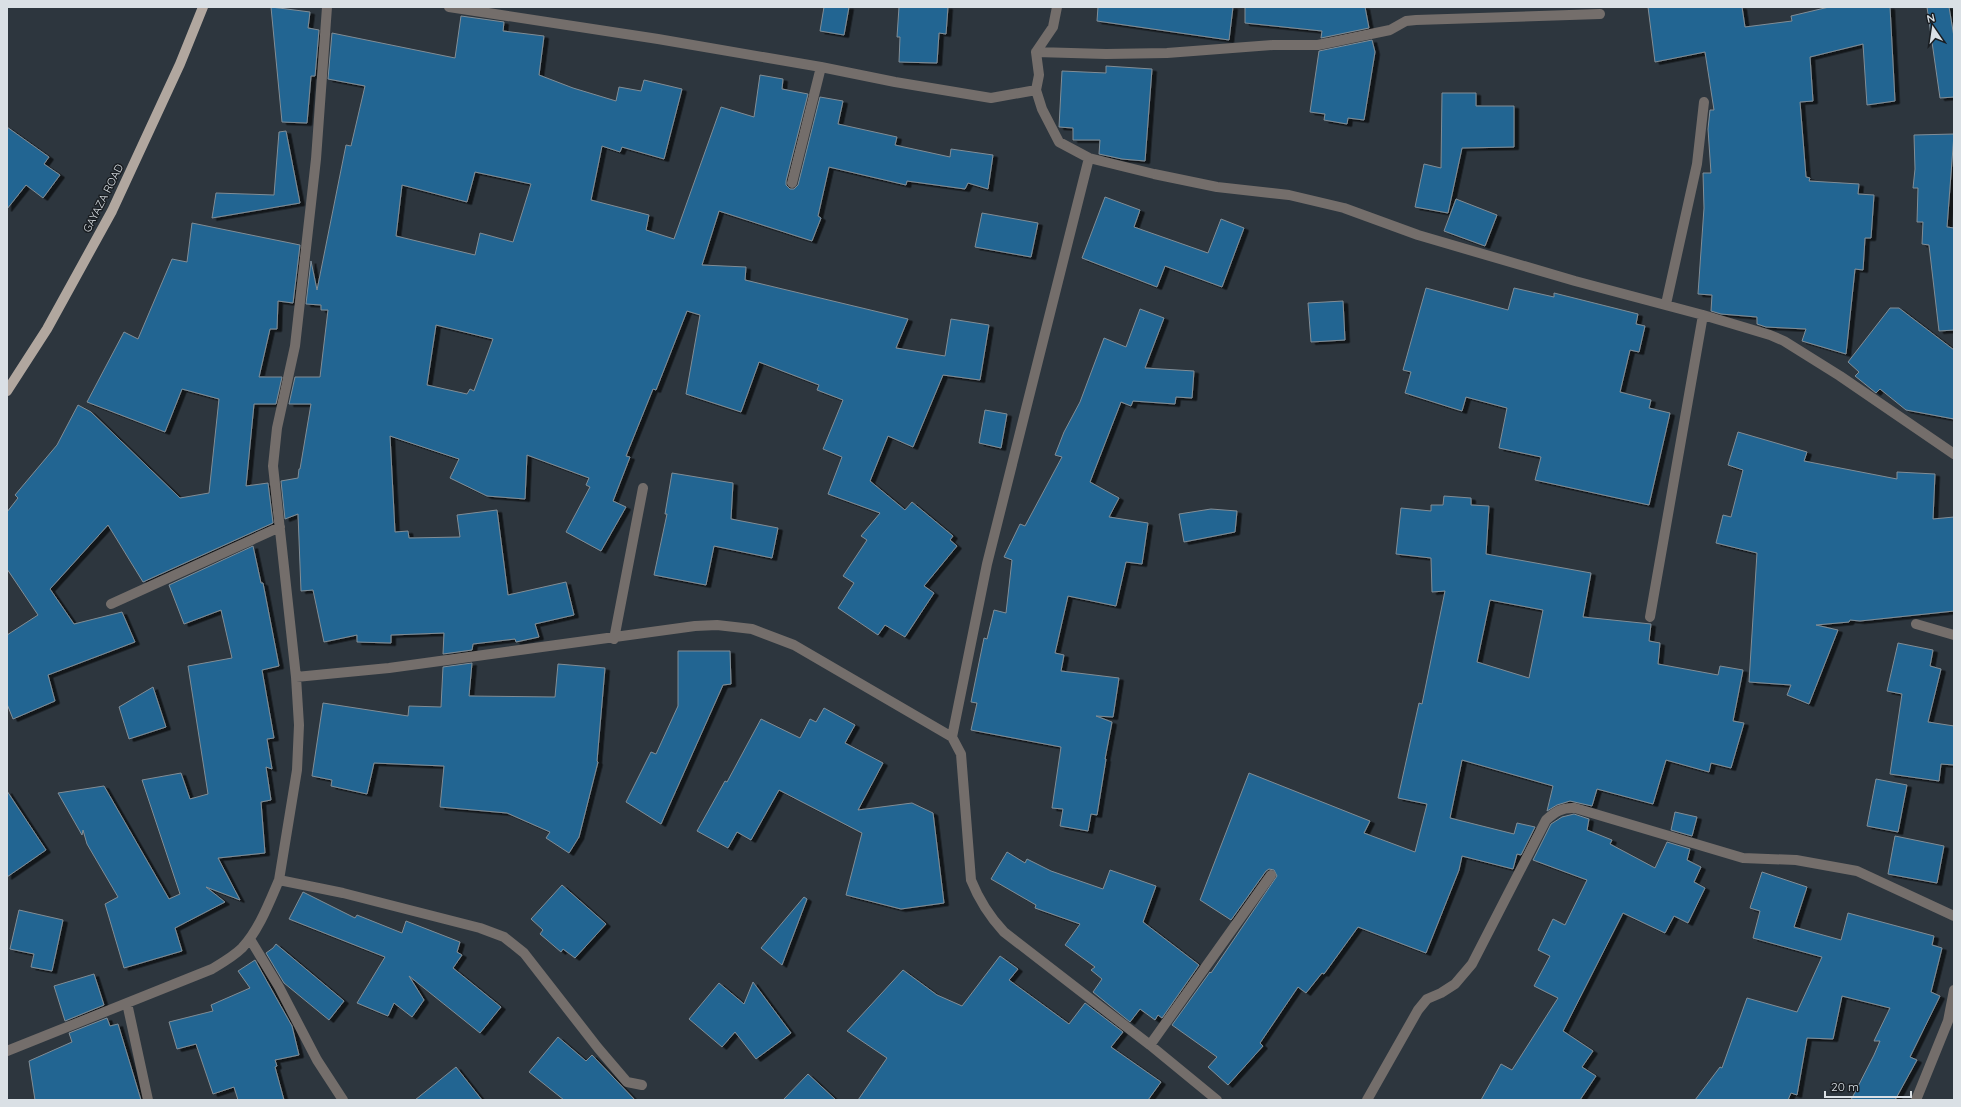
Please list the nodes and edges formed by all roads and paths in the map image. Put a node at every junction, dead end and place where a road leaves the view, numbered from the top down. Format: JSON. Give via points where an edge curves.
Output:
{"nodes":[{"id":1,"x":203,"y":7,"type":"edge"},
{"id":2,"x":328,"y":7,"type":"edge"},
{"id":3,"x":450,"y":7,"type":"edge"},
{"id":4,"x":1056,"y":7,"type":"edge"},
{"id":5,"x":1600,"y":14,"type":"dead end"},
{"id":6,"x":1036,"y":52,"type":"junction"},
{"id":7,"x":821,"y":67,"type":"junction"},
{"id":8,"x":1036,"y":90,"type":"junction"},
{"id":9,"x":1704,"y":102,"type":"dead end"},
{"id":10,"x":1089,"y":158,"type":"junction"},
{"id":11,"x":792,"y":183,"type":"dead end"},
{"id":12,"x":1666,"y":304,"type":"junction"},
{"id":13,"x":1703,"y":315,"type":"junction"},
{"id":14,"x":7,"y":391,"type":"edge"},
{"id":15,"x":1954,"y":454,"type":"edge"},
{"id":16,"x":643,"y":488,"type":"dead end"},
{"id":17,"x":280,"y":528,"type":"junction"},
{"id":18,"x":111,"y":604,"type":"dead end"},
{"id":19,"x":1650,"y":617,"type":"dead end"},
{"id":20,"x":1916,"y":624,"type":"dead end"},
{"id":21,"x":1954,"y":635,"type":"edge"},
{"id":22,"x":614,"y":639,"type":"junction"},
{"id":23,"x":296,"y":677,"type":"junction"},
{"id":24,"x":952,"y":737,"type":"junction"},
{"id":25,"x":1271,"y":875,"type":"dead end"},
{"id":26,"x":279,"y":880,"type":"junction"},
{"id":27,"x":1954,"y":916,"type":"edge"},
{"id":28,"x":250,"y":938,"type":"junction"},
{"id":29,"x":1954,"y":990,"type":"edge"},
{"id":30,"x":126,"y":1003,"type":"junction"},
{"id":31,"x":1150,"y":1045,"type":"junction"},
{"id":32,"x":7,"y":1051,"type":"edge"},
{"id":33,"x":642,"y":1085,"type":"dead end"},
{"id":34,"x":148,"y":1100,"type":"edge"},
{"id":35,"x":343,"y":1100,"type":"edge"},
{"id":36,"x":1217,"y":1100,"type":"edge"},
{"id":37,"x":1367,"y":1100,"type":"edge"},
{"id":38,"x":1916,"y":1100,"type":"edge"}],
"edges":[{"from":1,"to":14,"type":"main road","name":"GAYAZA ROAD","via":[[180,64],[112,210],[47,329]]},
{"from":2,"to":17,"type":"street","via":[[316,159],[296,346],[277,428],[273,466]]},
{"from":3,"to":7,"type":"street"},
{"from":4,"to":6,"type":"street","via":[[1053,27]]},
{"from":5,"to":6,"type":"street","via":[[1406,21],[1390,30],[1314,46],[1273,45],[1167,53]]},
{"from":6,"to":8,"type":"street","via":[[1039,76]]},
{"from":7,"to":8,"type":"street","via":[[991,98]]},
{"from":7,"to":11,"type":"street"},
{"from":8,"to":10,"type":"street","via":[[1042,110],[1059,142]]},
{"from":9,"to":12,"type":"street","via":[[1697,164]]},
{"from":10,"to":12,"type":"street","via":[[1203,184],[1289,195],[1344,208],[1433,240]]},
{"from":10,"to":24,"type":"street","via":[[987,564]]},
{"from":12,"to":13,"type":"street"},
{"from":13,"to":15,"type":"street","via":[[1784,341]]},
{"from":13,"to":19,"type":"street"},
{"from":16,"to":22,"type":"street"},
{"from":17,"to":18,"type":"street"},
{"from":17,"to":23,"type":"street"},
{"from":20,"to":21,"type":"street"},
{"from":22,"to":23,"type":"street","via":[[390,668]]},
{"from":22,"to":24,"type":"street","via":[[695,626],[752,630],[794,645]]},
{"from":23,"to":26,"type":"street","via":[[299,725],[297,770]]},
{"from":24,"to":31,"type":"street","via":[[960,754],[971,880],[990,917],[1004,932]]},
{"from":25,"to":31,"type":"street"},
{"from":26,"to":28,"type":"street"},
{"from":26,"to":33,"type":"street","via":[[358,897],[480,928],[504,937],[524,952],[627,1082]]},
{"from":27,"to":37,"type":"street","via":[[1858,871],[1796,860],[1743,858],[1575,808],[1566,808],[1555,812],[1546,820],[1472,964],[1455,984],[1427,999],[1418,1010]]},
{"from":28,"to":30,"type":"street","via":[[241,949],[212,969]]},
{"from":28,"to":35,"type":"street","via":[[317,1060]]},
{"from":29,"to":38,"type":"street","via":[[1948,1021]]},
{"from":30,"to":32,"type":"street"},
{"from":30,"to":34,"type":"street"},
{"from":31,"to":36,"type":"street"}]}
